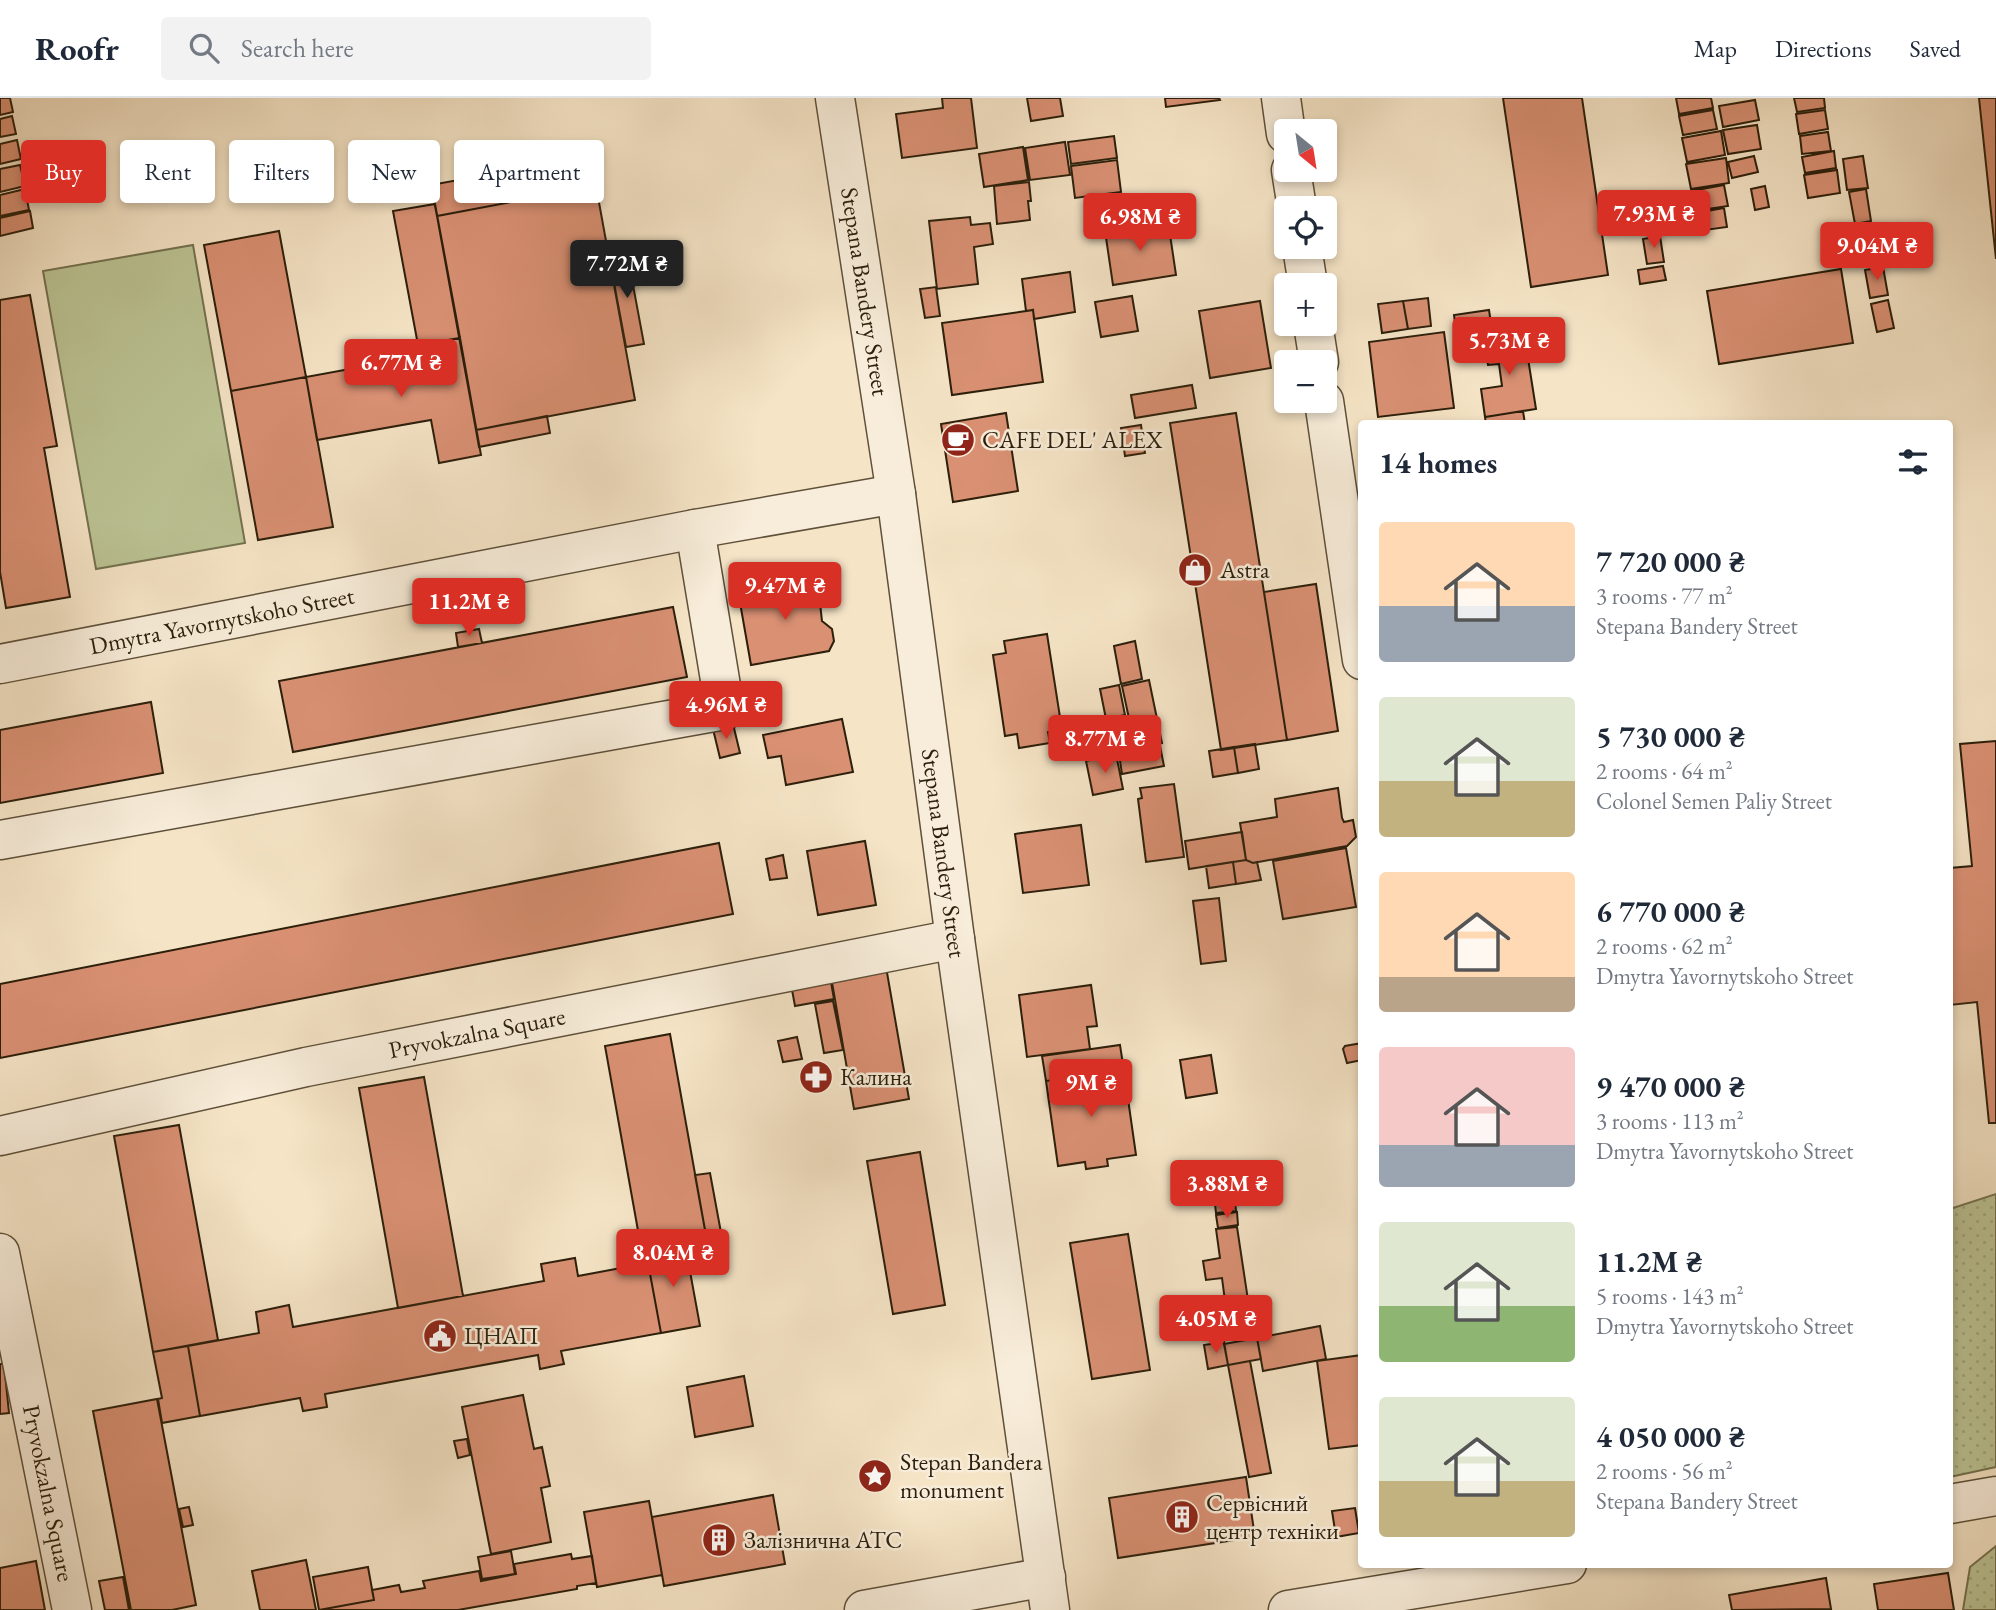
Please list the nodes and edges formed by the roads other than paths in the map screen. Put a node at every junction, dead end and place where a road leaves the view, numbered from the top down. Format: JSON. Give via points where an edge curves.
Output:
{"nodes":[{"id":1,"x":835,"y":98,"type":"edge"},
{"id":2,"x":1281,"y":98,"type":"edge"},
{"id":3,"x":1284,"y":119,"type":"edge"},
{"id":4,"x":1326,"y":413,"type":"edge"},
{"id":5,"x":896,"y":494,"type":"junction"},
{"id":6,"x":695,"y":529,"type":"junction"},
{"id":7,"x":1358,"y":633,"type":"edge"},
{"id":8,"x":0,"y":664,"type":"edge"},
{"id":9,"x":0,"y":840,"type":"edge"},
{"id":10,"x":956,"y":939,"type":"junction"},
{"id":11,"x":0,"y":1136,"type":"edge"},
{"id":12,"x":0,"y":1253,"type":"edge"},
{"id":13,"x":1996,"y":1496,"type":"edge"},
{"id":14,"x":1953,"y":1503,"type":"edge"},
{"id":15,"x":1517,"y":1568,"type":"edge"},
{"id":16,"x":1480,"y":1571,"type":"edge"},
{"id":17,"x":1048,"y":1593,"type":"edge"},
{"id":18,"x":72,"y":1610,"type":"edge"},
{"id":19,"x":864,"y":1610,"type":"edge"},
{"id":20,"x":1288,"y":1610,"type":"edge"}],
"edges":[{"from":1,"to":5,"type":"street","name":"Stepana Bandery Street"},
{"from":2,"to":3,"type":"street"},
{"from":4,"to":7,"type":"street"},
{"from":5,"to":6,"type":"street","name":"Dmytra Yavornytskoho Street"},
{"from":5,"to":10,"type":"street","name":"Stepana Bandery Street"},
{"from":6,"to":8,"type":"street","name":"Dmytra Yavornytskoho Street"},
{"from":6,"to":9,"type":"street","via":[[725,710]]},
{"from":10,"to":11,"type":"street","name":"Pryvokzalna Square","via":[[319,1064]]},
{"from":10,"to":17,"type":"street","name":"Stepana Bandery Street"},
{"from":12,"to":18,"type":"street","name":"Pryvokzalna Square"},
{"from":13,"to":14,"type":"street"},
{"from":15,"to":16,"type":"street"},
{"from":16,"to":20,"type":"street"},
{"from":17,"to":19,"type":"street"}]}
